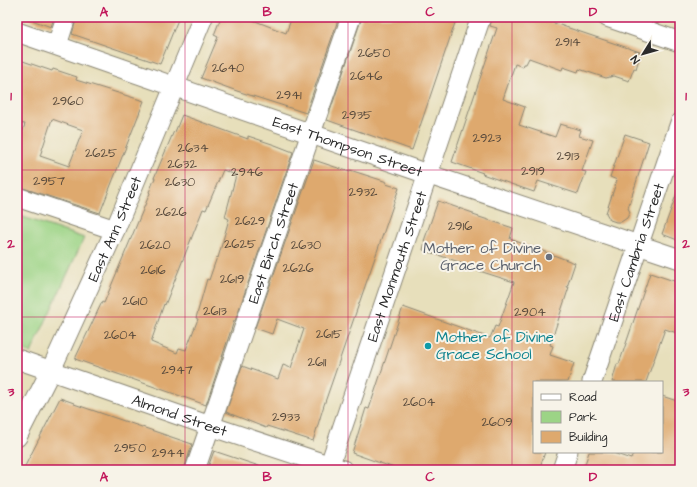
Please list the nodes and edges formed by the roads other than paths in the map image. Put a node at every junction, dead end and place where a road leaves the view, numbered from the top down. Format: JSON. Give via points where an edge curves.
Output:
{"nodes":[{"id":1,"x":66,"y":17,"type":"edge"},
{"id":2,"x":203,"y":17,"type":"edge"},
{"id":3,"x":351,"y":17,"type":"edge"},
{"id":4,"x":481,"y":17,"type":"edge"},
{"id":5,"x":607,"y":17,"type":"edge"},
{"id":6,"x":17,"y":32,"type":"edge"},
{"id":7,"x":680,"y":42,"type":"edge"},
{"id":8,"x":57,"y":45,"type":"junction"},
{"id":9,"x":175,"y":86,"type":"junction"},
{"id":10,"x":680,"y":123,"type":"edge"},
{"id":11,"x":310,"y":133,"type":"junction"},
{"id":12,"x":427,"y":174,"type":"junction"},
{"id":13,"x":17,"y":197,"type":"edge"},
{"id":14,"x":115,"y":230,"type":"junction"},
{"id":15,"x":638,"y":245,"type":"junction"},
{"id":16,"x":680,"y":259,"type":"edge"},
{"id":17,"x":17,"y":359,"type":"edge"},
{"id":18,"x":51,"y":370,"type":"junction"},
{"id":19,"x":592,"y":381,"type":"edge"},
{"id":20,"x":210,"y":426,"type":"junction"},
{"id":21,"x":17,"y":437,"type":"edge"},
{"id":22,"x":568,"y":453,"type":"edge"},
{"id":23,"x":333,"y":468,"type":"edge"},
{"id":24,"x":195,"y":470,"type":"edge"},
{"id":25,"x":562,"y":470,"type":"edge"}],
"edges":[{"from":1,"to":8,"type":"street"},
{"from":2,"to":9,"type":"street","name":"East Ann Street"},
{"from":3,"to":11,"type":"street","name":"East Birch Street"},
{"from":4,"to":12,"type":"street","name":"East Monmouth Street"},
{"from":5,"to":7,"type":"street"},
{"from":6,"to":8,"type":"street","name":"East Thompson Street"},
{"from":8,"to":9,"type":"street","name":"East Thompson Street"},
{"from":9,"to":11,"type":"street","name":"East Thompson Street"},
{"from":9,"to":14,"type":"street","name":"East Ann Street"},
{"from":10,"to":15,"type":"street","name":"East Cambria Street"},
{"from":11,"to":12,"type":"street","name":"East Thompson Street"},
{"from":11,"to":20,"type":"street","name":"East Birch Street"},
{"from":12,"to":15,"type":"street","name":"East Thompson Street"},
{"from":12,"to":23,"type":"street","name":"East Monmouth Street"},
{"from":13,"to":14,"type":"street"},
{"from":14,"to":18,"type":"street","name":"East Ann Street"},
{"from":15,"to":16,"type":"street","name":"East Thompson Street"},
{"from":15,"to":19,"type":"street","name":"East Cambria Street"},
{"from":17,"to":18,"type":"street","name":"Almond Street"},
{"from":18,"to":20,"type":"street","name":"Almond Street"},
{"from":18,"to":21,"type":"street","name":"East Ann Street"},
{"from":20,"to":23,"type":"street","name":"Almond Street"},
{"from":20,"to":24,"type":"street","name":"East Birch Street"},
{"from":22,"to":25,"type":"street"}]}
